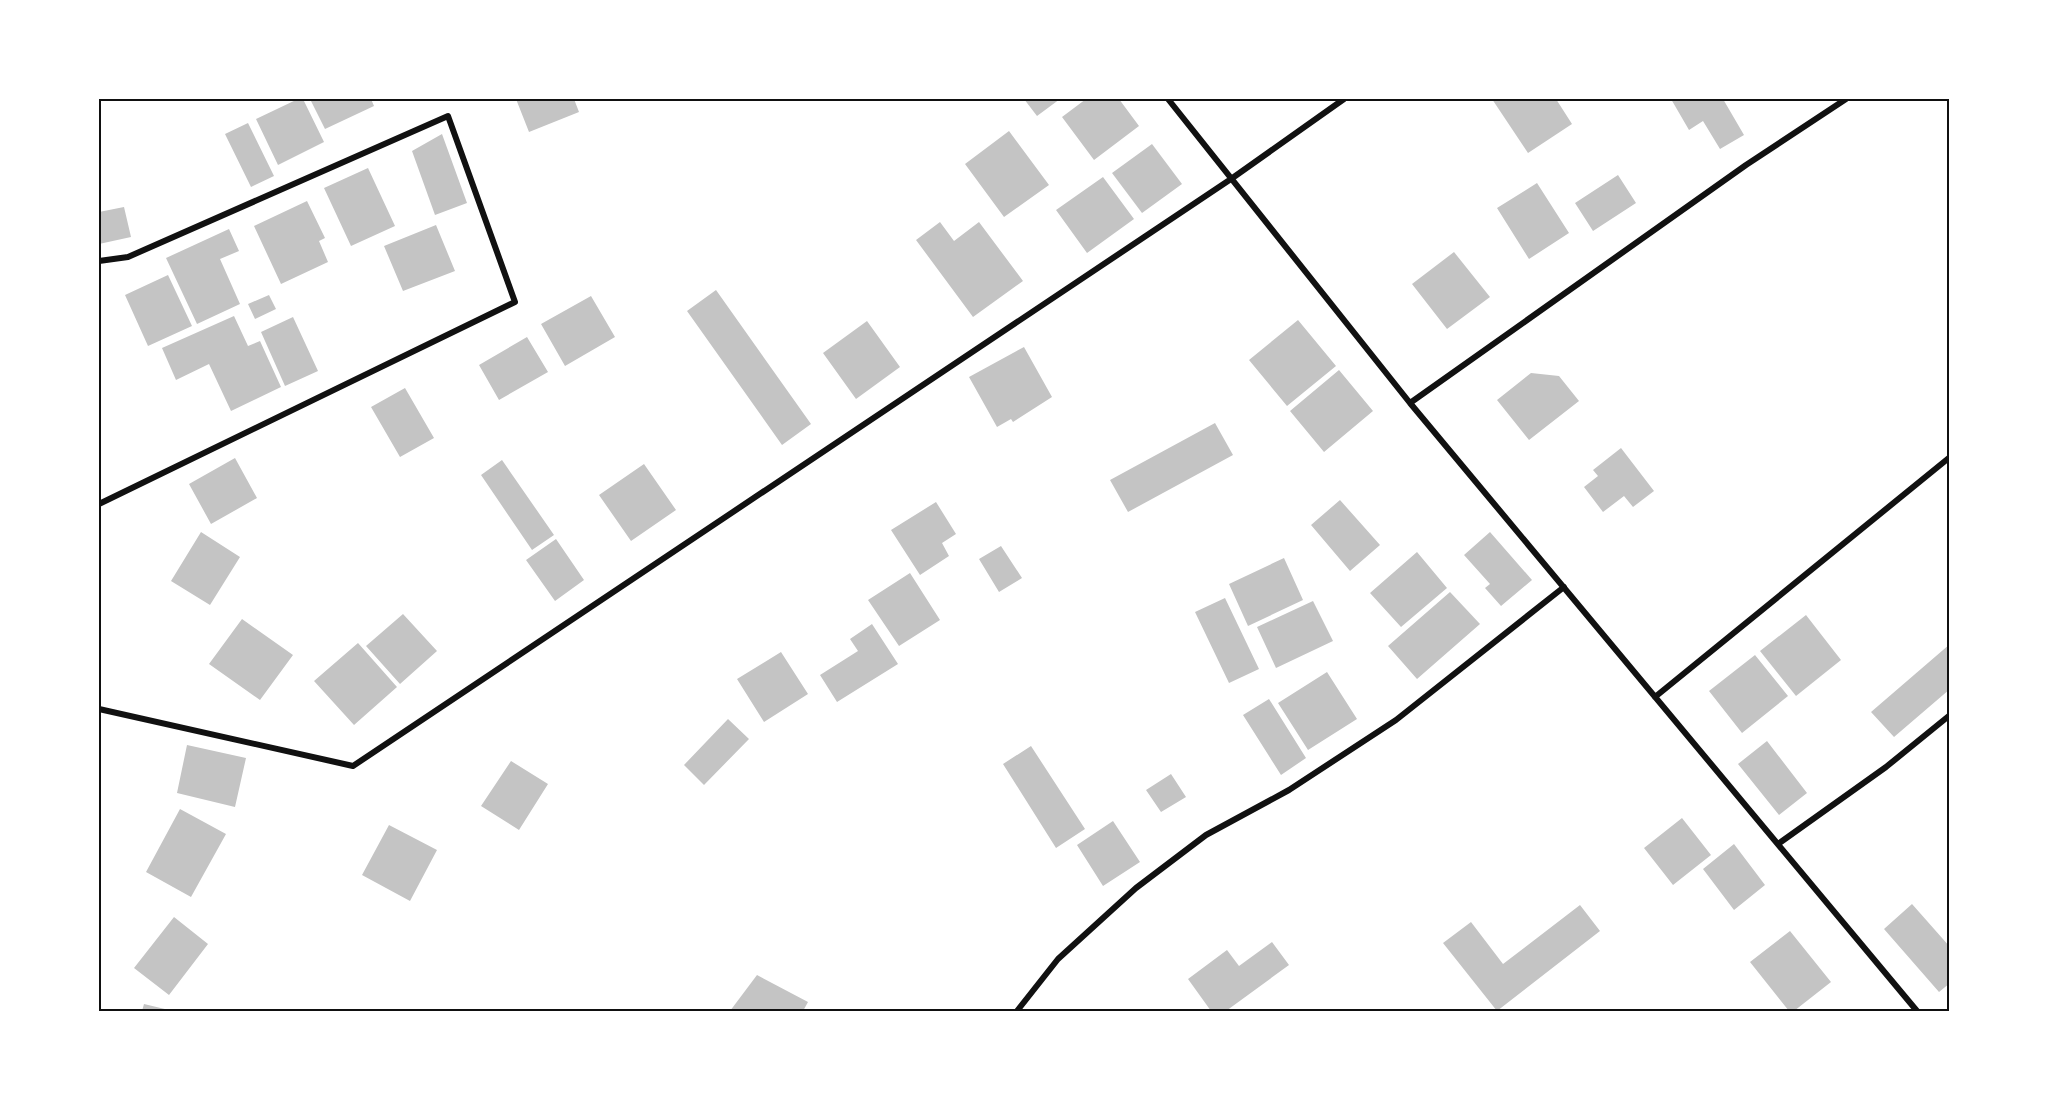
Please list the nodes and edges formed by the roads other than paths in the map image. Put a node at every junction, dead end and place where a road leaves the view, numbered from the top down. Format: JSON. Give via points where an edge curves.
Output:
{"nodes":[{"id":1,"x":1168,"y":99,"type":"edge"},
{"id":2,"x":1344,"y":99,"type":"edge"},
{"id":3,"x":1846,"y":99,"type":"edge"},
{"id":4,"x":1231,"y":179,"type":"junction"},
{"id":5,"x":99,"y":261,"type":"edge"},
{"id":6,"x":1410,"y":403,"type":"junction"},
{"id":7,"x":1950,"y":458,"type":"edge"},
{"id":8,"x":99,"y":504,"type":"edge"},
{"id":9,"x":1564,"y":587,"type":"junction"},
{"id":10,"x":1655,"y":697,"type":"junction"},
{"id":11,"x":99,"y":709,"type":"edge"},
{"id":12,"x":1950,"y":715,"type":"edge"},
{"id":13,"x":1778,"y":844,"type":"junction"},
{"id":14,"x":1017,"y":1011,"type":"edge"},
{"id":15,"x":1917,"y":1011,"type":"edge"}],
"edges":[{"from":1,"to":4,"type":"street"},
{"from":2,"to":4,"type":"street"},
{"from":3,"to":6,"type":"street","via":[[1746,165]]},
{"from":4,"to":6,"type":"street"},
{"from":4,"to":11,"type":"street","via":[[353,766]]},
{"from":5,"to":8,"type":"street","via":[[128,257],[448,116],[515,302]]},
{"from":6,"to":9,"type":"street"},
{"from":7,"to":10,"type":"street"},
{"from":9,"to":10,"type":"street"},
{"from":9,"to":14,"type":"street","via":[[1396,720],[1289,790],[1206,835],[1136,888],[1058,959]]},
{"from":10,"to":13,"type":"street"},
{"from":12,"to":13,"type":"street","via":[[1886,768]]},
{"from":13,"to":15,"type":"street"}]}
